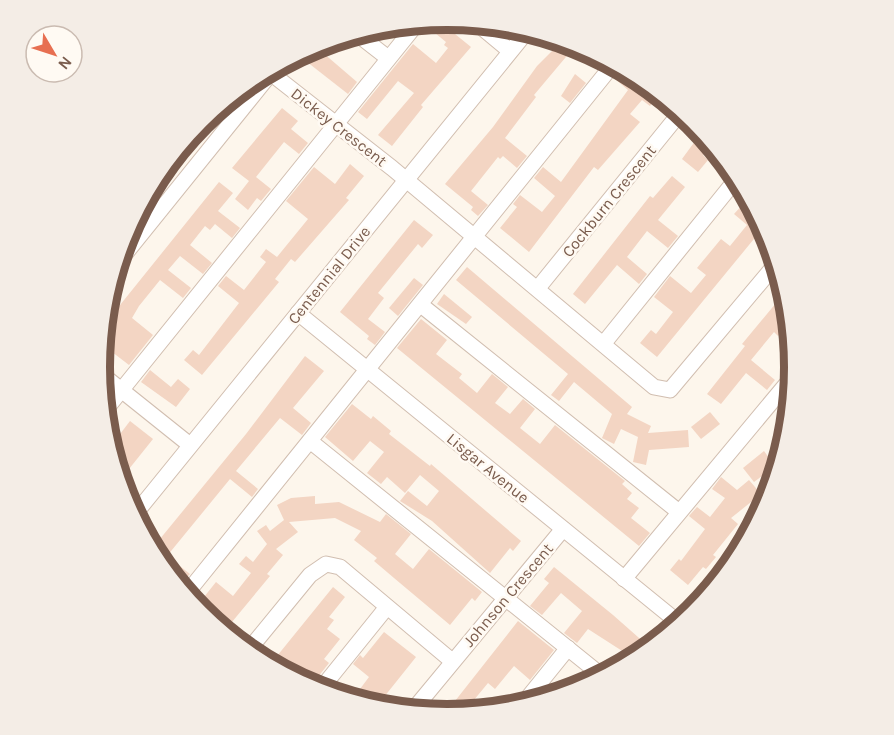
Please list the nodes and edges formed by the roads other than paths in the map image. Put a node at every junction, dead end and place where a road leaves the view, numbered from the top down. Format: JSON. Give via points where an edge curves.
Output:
{"nodes":[{"id":1,"x":409,"y":32,"type":"edge"},
{"id":2,"x":488,"y":33,"type":"edge"},
{"id":3,"x":521,"y":38,"type":"edge"},
{"id":4,"x":366,"y":40,"type":"edge"},
{"id":5,"x":510,"y":51,"type":"junction"},
{"id":6,"x":388,"y":58,"type":"junction"},
{"id":7,"x":608,"y":71,"type":"edge"},
{"id":8,"x":275,"y":77,"type":"edge"},
{"id":9,"x":261,"y":86,"type":"edge"},
{"id":10,"x":675,"y":119,"type":"edge"},
{"id":11,"x":336,"y":123,"type":"junction"},
{"id":12,"x":406,"y":180,"type":"junction"},
{"id":13,"x":731,"y":185,"type":"edge"},
{"id":14,"x":476,"y":238,"type":"junction"},
{"id":15,"x":132,"y":245,"type":"edge"},
{"id":16,"x":770,"y":271,"type":"edge"},
{"id":17,"x":538,"y":288,"type":"junction"},
{"id":18,"x":421,"y":305,"type":"junction"},
{"id":19,"x":298,"y":313,"type":"junction"},
{"id":20,"x":604,"y":343,"type":"junction"},
{"id":21,"x":368,"y":370,"type":"junction"},
{"id":22,"x":110,"y":381,"type":"edge"},
{"id":23,"x":784,"y":389,"type":"edge"},
{"id":24,"x":122,"y":390,"type":"junction"},
{"id":25,"x":111,"y":403,"type":"edge"},
{"id":26,"x":310,"y":441,"type":"junction"},
{"id":27,"x":190,"y":445,"type":"junction"},
{"id":28,"x":140,"y":508,"type":"edge"},
{"id":29,"x":679,"y":512,"type":"junction"},
{"id":30,"x":563,"y":529,"type":"junction"},
{"id":31,"x":624,"y":579,"type":"junction"},
{"id":32,"x":191,"y":588,"type":"edge"},
{"id":33,"x":506,"y":597,"type":"junction"},
{"id":34,"x":387,"y":607,"type":"junction"},
{"id":35,"x":673,"y":618,"type":"edge"},
{"id":36,"x":254,"y":644,"type":"edge"},
{"id":37,"x":568,"y":648,"type":"junction"},
{"id":38,"x":452,"y":661,"type":"junction"},
{"id":39,"x":595,"y":670,"type":"edge"},
{"id":40,"x":326,"y":682,"type":"edge"},
{"id":41,"x":531,"y":694,"type":"edge"},
{"id":42,"x":418,"y":703,"type":"edge"}],
"edges":[{"from":1,"to":6,"type":"street"},
{"from":2,"to":5,"type":"street"},
{"from":3,"to":5,"type":"street","name":"Centennial Drive"},
{"from":4,"to":6,"type":"street"},
{"from":5,"to":12,"type":"street","name":"Centennial Drive"},
{"from":6,"to":11,"type":"street"},
{"from":7,"to":14,"type":"street"},
{"from":8,"to":11,"type":"street","name":"Dickey Crescent"},
{"from":9,"to":15,"type":"street"},
{"from":10,"to":17,"type":"street","name":"Cockburn Crescent"},
{"from":11,"to":12,"type":"street","name":"Dickey Crescent"},
{"from":11,"to":24,"type":"street"},
{"from":12,"to":14,"type":"street"},
{"from":12,"to":19,"type":"street","name":"Centennial Drive"},
{"from":13,"to":20,"type":"street"},
{"from":14,"to":17,"type":"street"},
{"from":14,"to":18,"type":"street"},
{"from":16,"to":20,"type":"street","via":[[670,390],[654,387]]},
{"from":17,"to":20,"type":"street"},
{"from":18,"to":21,"type":"street"},
{"from":18,"to":29,"type":"street"},
{"from":19,"to":21,"type":"street","name":"Lisgar Avenue"},
{"from":19,"to":27,"type":"street","name":"Centennial Drive"},
{"from":21,"to":26,"type":"street"},
{"from":21,"to":30,"type":"street","name":"Lisgar Avenue"},
{"from":22,"to":24,"type":"street"},
{"from":23,"to":29,"type":"street"},
{"from":24,"to":25,"type":"street"},
{"from":24,"to":27,"type":"street"},
{"from":26,"to":32,"type":"street"},
{"from":26,"to":33,"type":"street"},
{"from":27,"to":28,"type":"street","name":"Centennial Drive"},
{"from":29,"to":31,"type":"street"},
{"from":30,"to":31,"type":"street","name":"Lisgar Avenue"},
{"from":30,"to":33,"type":"street","name":"Johnson Crescent"},
{"from":31,"to":35,"type":"street","name":"Lisgar Avenue"},
{"from":33,"to":37,"type":"street"},
{"from":33,"to":38,"type":"street","name":"Johnson Crescent"},
{"from":34,"to":36,"type":"street","name":"Johnson Crescent","via":[[340,567],[326,564],[310,575]]},
{"from":34,"to":38,"type":"street","name":"Johnson Crescent"},
{"from":34,"to":40,"type":"street"},
{"from":37,"to":39,"type":"street"},
{"from":37,"to":41,"type":"street"},
{"from":38,"to":42,"type":"street","name":"Johnson Crescent"}]}
